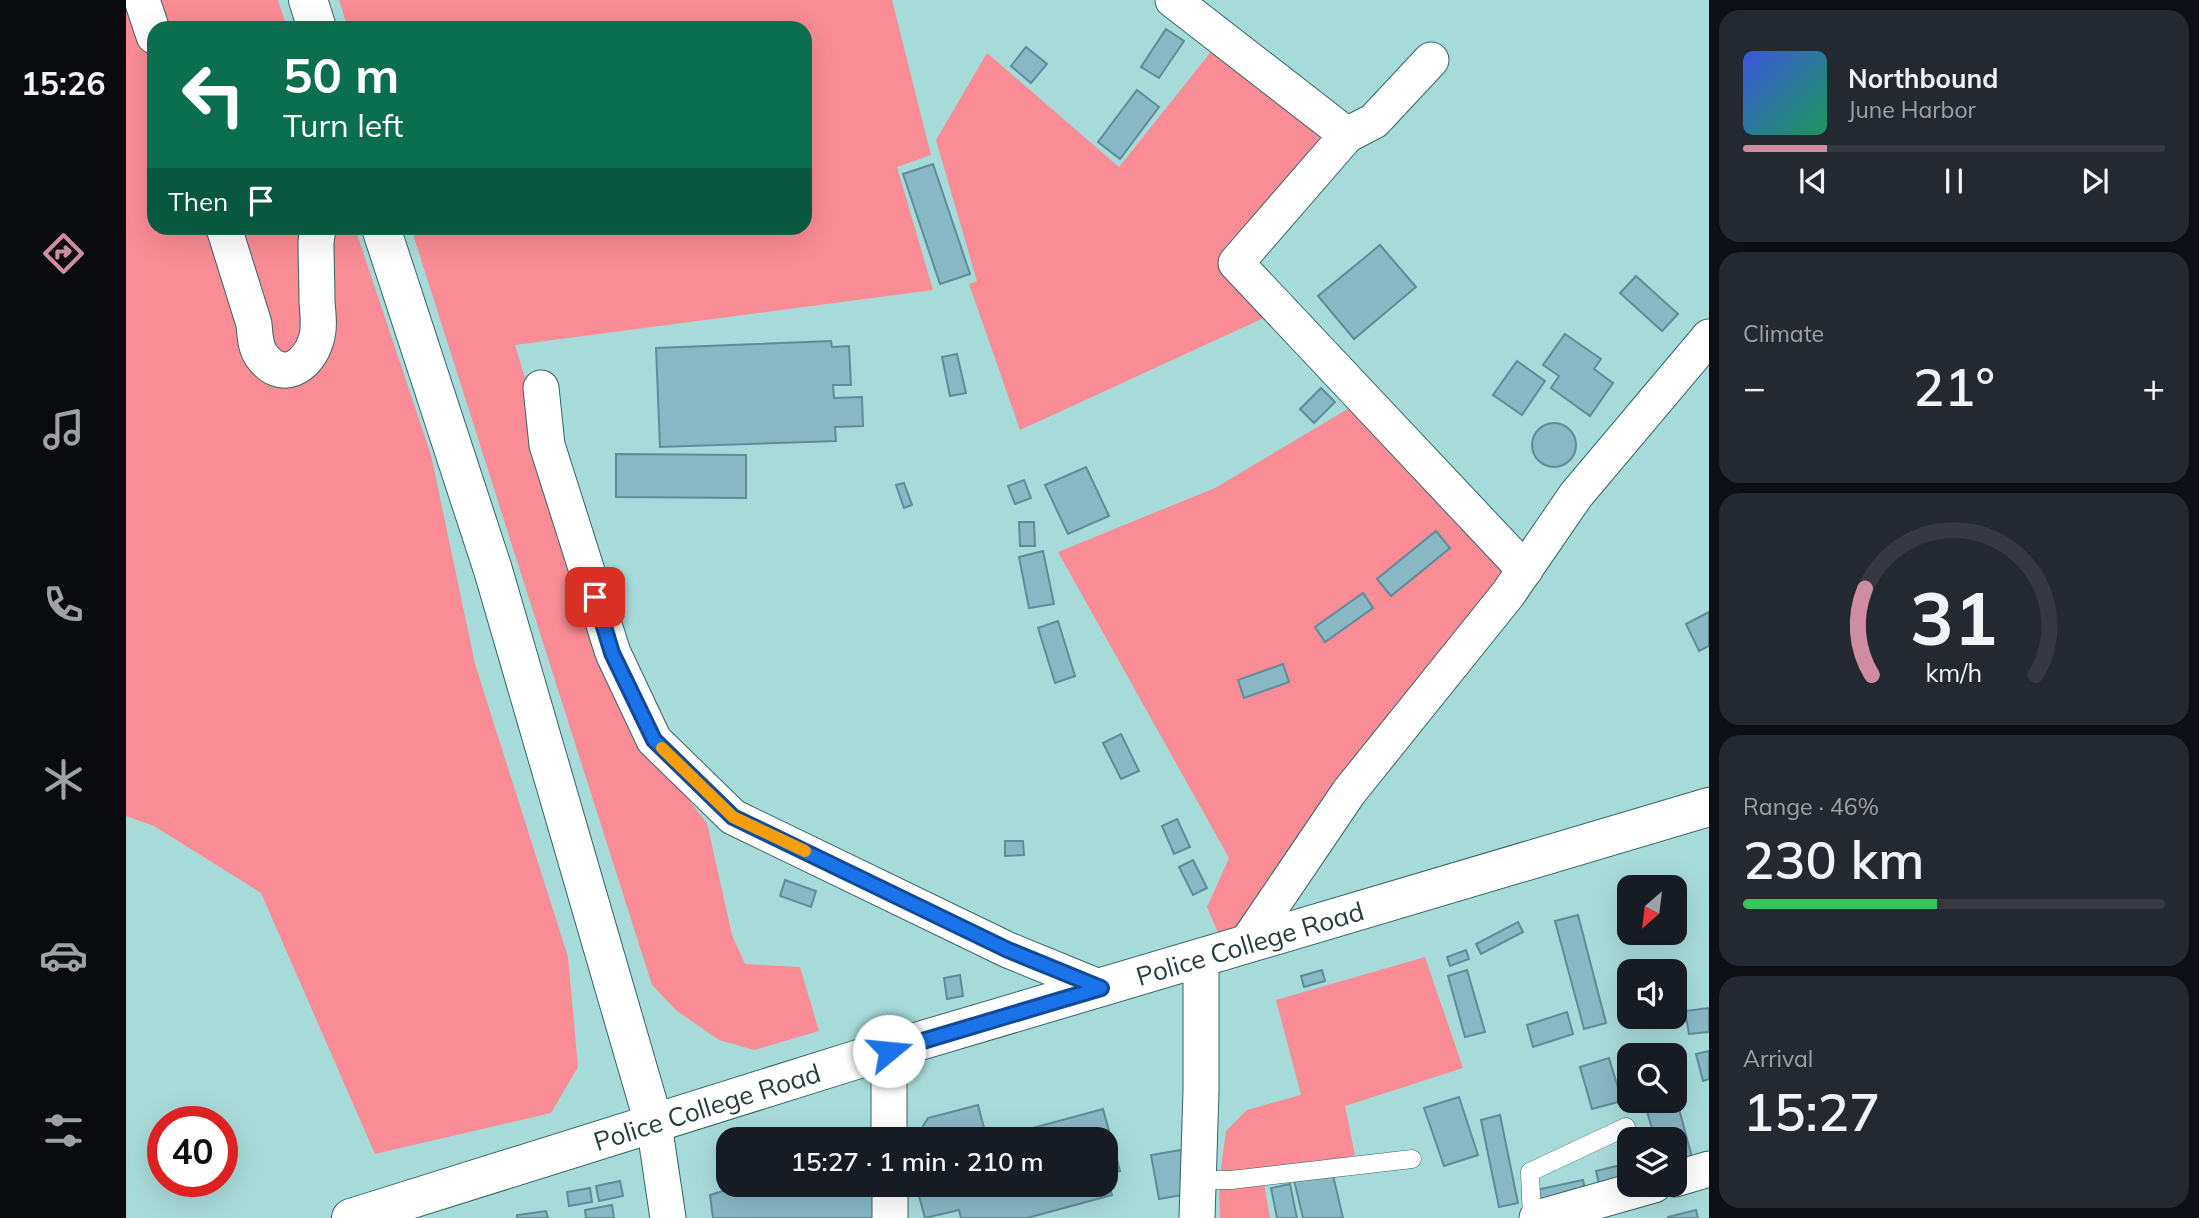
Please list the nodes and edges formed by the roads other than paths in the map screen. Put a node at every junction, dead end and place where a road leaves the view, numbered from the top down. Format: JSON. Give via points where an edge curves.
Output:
{"nodes":[{"id":1,"x":142,"y":0,"type":"edge"},
{"id":2,"x":308,"y":0,"type":"edge"},
{"id":3,"x":1173,"y":0,"type":"edge"},
{"id":4,"x":149,"y":21,"type":"edge"},
{"id":5,"x":315,"y":21,"type":"edge"},
{"id":6,"x":1431,"y":61,"type":"dead end"},
{"id":7,"x":1347,"y":135,"type":"junction"},
{"id":8,"x":226,"y":235,"type":"edge"},
{"id":9,"x":317,"y":235,"type":"edge"},
{"id":10,"x":383,"y":235,"type":"edge"},
{"id":11,"x":1709,"y":337,"type":"edge"},
{"id":12,"x":541,"y":388,"type":"dead end"},
{"id":13,"x":1525,"y":570,"type":"junction"},
{"id":14,"x":1709,"y":807,"type":"edge"},
{"id":15,"x":1246,"y":944,"type":"junction"},
{"id":16,"x":1201,"y":958,"type":"junction"},
{"id":17,"x":1101,"y":988,"type":"junction"},
{"id":18,"x":889,"y":1051,"type":"junction"},
{"id":19,"x":654,"y":1124,"type":"junction"},
{"id":20,"x":889,"y":1127,"type":"edge"},
{"id":21,"x":1617,"y":1131,"type":"edge"},
{"id":22,"x":1412,"y":1159,"type":"dead end"},
{"id":23,"x":1709,"y":1169,"type":"edge"},
{"id":24,"x":1687,"y":1175,"type":"edge"},
{"id":25,"x":1198,"y":1180,"type":"junction"},
{"id":26,"x":1617,"y":1195,"type":"edge"},
{"id":27,"x":890,"y":1197,"type":"edge"},
{"id":28,"x":351,"y":1218,"type":"edge"},
{"id":29,"x":668,"y":1218,"type":"edge"},
{"id":30,"x":890,"y":1218,"type":"edge"},
{"id":31,"x":1197,"y":1218,"type":"edge"},
{"id":32,"x":1535,"y":1218,"type":"edge"}],
"edges":[{"from":1,"to":4,"type":"street"},
{"from":2,"to":5,"type":"street"},
{"from":3,"to":7,"type":"street"},
{"from":6,"to":7,"type":"street","via":[[1374,121]]},
{"from":7,"to":13,"type":"street","via":[[1236,263]]},
{"from":8,"to":9,"type":"street","via":[[261,355],[287,371],[306,360],[317,338]]},
{"from":10,"to":19,"type":"street","via":[[493,570]]},
{"from":11,"to":13,"type":"street","via":[[1576,495]]},
{"from":12,"to":17,"type":"street","via":[[547,445],[612,653],[654,740],[733,817],[1008,950]]},
{"from":13,"to":15,"type":"street","via":[[1349,792]]},
{"from":14,"to":15,"type":"street","name":"Police College Road"},
{"from":15,"to":16,"type":"street","name":"Police College Road"},
{"from":16,"to":17,"type":"street","name":"Police College Road"},
{"from":16,"to":25,"type":"street"},
{"from":17,"to":18,"type":"street","name":"Police College Road"},
{"from":18,"to":19,"type":"street","name":"Police College Road"},
{"from":18,"to":20,"type":"street"},
{"from":19,"to":28,"type":"street","name":"Police College Road"},
{"from":19,"to":29,"type":"street"},
{"from":21,"to":32,"type":"lane","via":[[1530,1172]]},
{"from":22,"to":25,"type":"lane"},
{"from":23,"to":24,"type":"street"},
{"from":25,"to":31,"type":"street"},
{"from":26,"to":32,"type":"street"},
{"from":27,"to":30,"type":"street"}]}
